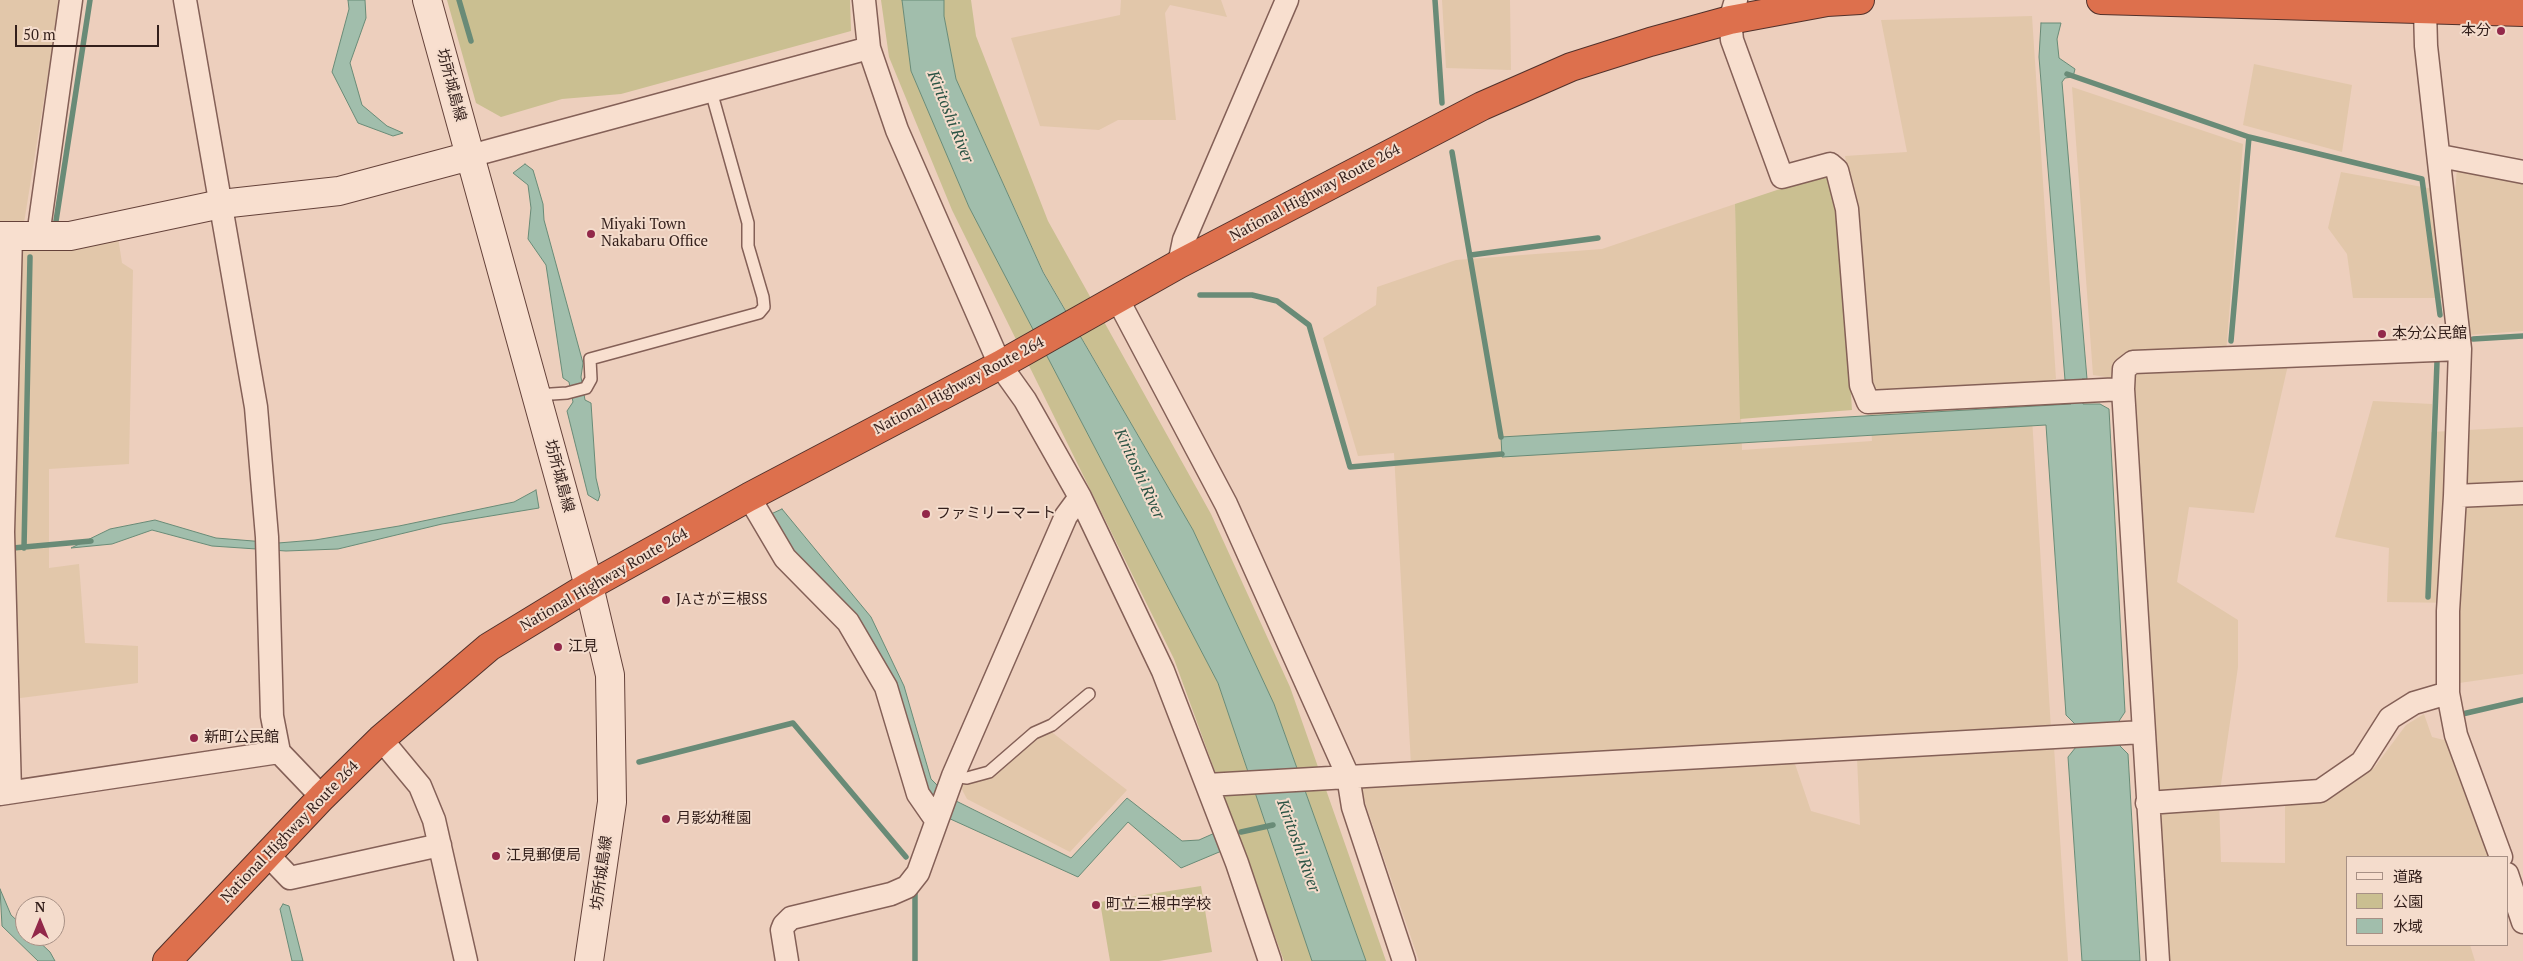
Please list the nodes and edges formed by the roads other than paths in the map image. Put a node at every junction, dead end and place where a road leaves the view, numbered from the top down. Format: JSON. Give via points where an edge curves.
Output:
{"nodes":[{"id":1,"x":71,"y":0,"type":"edge"},
{"id":2,"x":185,"y":0,"type":"edge"},
{"id":3,"x":427,"y":0,"type":"edge"},
{"id":4,"x":864,"y":0,"type":"edge"},
{"id":5,"x":1287,"y":0,"type":"edge"},
{"id":6,"x":1860,"y":0,"type":"edge"},
{"id":7,"x":2101,"y":0,"type":"edge"},
{"id":8,"x":2413,"y":6,"type":"edge"},
{"id":9,"x":1733,"y":10,"type":"edge"},
{"id":10,"x":2523,"y":12,"type":"edge"},
{"id":11,"x":869,"y":48,"type":"junction"},
{"id":12,"x":711,"y":91,"type":"junction"},
{"id":13,"x":470,"y":156,"type":"junction"},
{"id":14,"x":2440,"y":156,"type":"junction"},
{"id":15,"x":2523,"y":172,"type":"edge"},
{"id":16,"x":221,"y":204,"type":"junction"},
{"id":17,"x":5,"y":236,"type":"edge"},
{"id":18,"x":38,"y":236,"type":"junction"},
{"id":19,"x":1179,"y":264,"type":"junction"},
{"id":20,"x":1118,"y":300,"type":"junction"},
{"id":21,"x":2460,"y":349,"type":"junction"},
{"id":22,"x":1006,"y":362,"type":"junction"},
{"id":23,"x":2123,"y":389,"type":"junction"},
{"id":24,"x":536,"y":395,"type":"junction"},
{"id":25,"x":2523,"y":493,"type":"edge"},
{"id":26,"x":2455,"y":496,"type":"junction"},
{"id":27,"x":749,"y":497,"type":"junction"},
{"id":28,"x":1080,"y":497,"type":"junction"},
{"id":29,"x":589,"y":586,"type":"junction"},
{"id":30,"x":2448,"y":693,"type":"junction"},
{"id":31,"x":1089,"y":694,"type":"dead end"},
{"id":32,"x":2135,"y":732,"type":"junction"},
{"id":33,"x":381,"y":739,"type":"junction"},
{"id":34,"x":278,"y":752,"type":"junction"},
{"id":35,"x":1343,"y":777,"type":"junction"},
{"id":36,"x":952,"y":781,"type":"junction"},
{"id":37,"x":1211,"y":785,"type":"junction"},
{"id":38,"x":5,"y":793,"type":"edge"},
{"id":39,"x":322,"y":797,"type":"junction"},
{"id":40,"x":2147,"y":803,"type":"junction"},
{"id":41,"x":937,"y":817,"type":"junction"},
{"id":42,"x":440,"y":845,"type":"junction"},
{"id":43,"x":267,"y":854,"type":"junction"},
{"id":44,"x":2501,"y":856,"type":"edge"},
{"id":45,"x":2523,"y":868,"type":"edge"},
{"id":46,"x":2508,"y":873,"type":"edge"},
{"id":47,"x":2508,"y":876,"type":"edge"},
{"id":48,"x":2523,"y":922,"type":"edge"},
{"id":49,"x":167,"y":961,"type":"edge"},
{"id":50,"x":466,"y":961,"type":"edge"},
{"id":51,"x":589,"y":961,"type":"edge"},
{"id":52,"x":787,"y":961,"type":"edge"},
{"id":53,"x":1270,"y":961,"type":"edge"},
{"id":54,"x":1404,"y":961,"type":"edge"},
{"id":55,"x":2158,"y":961,"type":"edge"}],
"edges":[{"from":1,"to":18,"type":"street"},
{"from":2,"to":16,"type":"street"},
{"from":3,"to":13,"type":"main road","name":"坊所城島線"},
{"from":4,"to":11,"type":"street"},
{"from":5,"to":19,"type":"street","via":[[1184,240]]},
{"from":6,"to":9,"type":"highway","name":"National Highway Route 264"},
{"from":7,"to":8,"type":"highway"},
{"from":8,"to":10,"type":"highway"},
{"from":8,"to":14,"type":"street","via":[[2426,46]]},
{"from":9,"to":19,"type":"highway","name":"National Highway Route 264","via":[[1650,42],[1571,67],[1482,106]]},
{"from":9,"to":23,"type":"street","via":[[1732,40],[1782,177],[1830,164],[1837,170],[1848,209],[1861,386],[1868,402]]},
{"from":11,"to":12,"type":"street"},
{"from":11,"to":22,"type":"street","via":[[897,130]]},
{"from":12,"to":13,"type":"street"},
{"from":12,"to":24,"type":"lane","via":[[748,223],[748,246],[764,307],[759,313],[590,359],[591,379],[586,388]]},
{"from":13,"to":16,"type":"main road","via":[[339,191]]},
{"from":13,"to":24,"type":"main road","name":"坊所城島線"},
{"from":14,"to":15,"type":"street"},
{"from":14,"to":21,"type":"street"},
{"from":16,"to":18,"type":"main road","via":[[70,236]]},
{"from":16,"to":34,"type":"street","via":[[256,407],[268,546],[272,716]]},
{"from":17,"to":18,"type":"main road"},
{"from":17,"to":38,"type":"street"},
{"from":19,"to":20,"type":"highway","name":"National Highway Route 264"},
{"from":20,"to":22,"type":"highway","name":"National Highway Route 264"},
{"from":20,"to":35,"type":"street","via":[[1226,504]]},
{"from":21,"to":23,"type":"street","via":[[2133,362],[2124,370]]},
{"from":21,"to":26,"type":"street"},
{"from":22,"to":27,"type":"highway","name":"National Highway Route 264"},
{"from":22,"to":28,"type":"street"},
{"from":23,"to":32,"type":"street"},
{"from":24,"to":29,"type":"main road","name":"坊所城島線"},
{"from":25,"to":26,"type":"street"},
{"from":26,"to":30,"type":"street","via":[[2448,611]]},
{"from":27,"to":29,"type":"highway","name":"National Highway Route 264"},
{"from":27,"to":41,"type":"street","via":[[785,558],[853,630],[886,687],[918,794]]},
{"from":28,"to":36,"type":"street","via":[[1066,516]]},
{"from":28,"to":37,"type":"street","via":[[1163,671]]},
{"from":29,"to":33,"type":"highway","name":"National Highway Route 264","via":[[489,647]]},
{"from":29,"to":51,"type":"main road","name":"坊所城島線","via":[[610,675],[612,802]]},
{"from":30,"to":40,"type":"street","via":[[2414,703],[2390,718],[2362,762],[2320,791]]},
{"from":30,"to":44,"type":"street","via":[[2456,735]]},
{"from":31,"to":36,"type":"lane","via":[[1052,725],[1034,733],[989,772]]},
{"from":32,"to":35,"type":"street"},
{"from":32,"to":40,"type":"street"},
{"from":33,"to":39,"type":"highway","name":"National Highway Route 264"},
{"from":33,"to":42,"type":"street","via":[[420,786]]},
{"from":34,"to":38,"type":"street"},
{"from":34,"to":39,"type":"street"},
{"from":35,"to":37,"type":"street"},
{"from":35,"to":54,"type":"street"},
{"from":36,"to":41,"type":"street"},
{"from":37,"to":53,"type":"street"},
{"from":39,"to":43,"type":"highway","name":"National Highway Route 264"},
{"from":40,"to":55,"type":"street"},
{"from":41,"to":52,"type":"street","via":[[918,873],[907,887],[891,894],[791,918],[782,930]]},
{"from":42,"to":43,"type":"street","via":[[290,878]]},
{"from":42,"to":50,"type":"street"},
{"from":43,"to":49,"type":"highway","name":"National Highway Route 264"},
{"from":45,"to":46,"type":"street"},
{"from":47,"to":48,"type":"street"}]}
